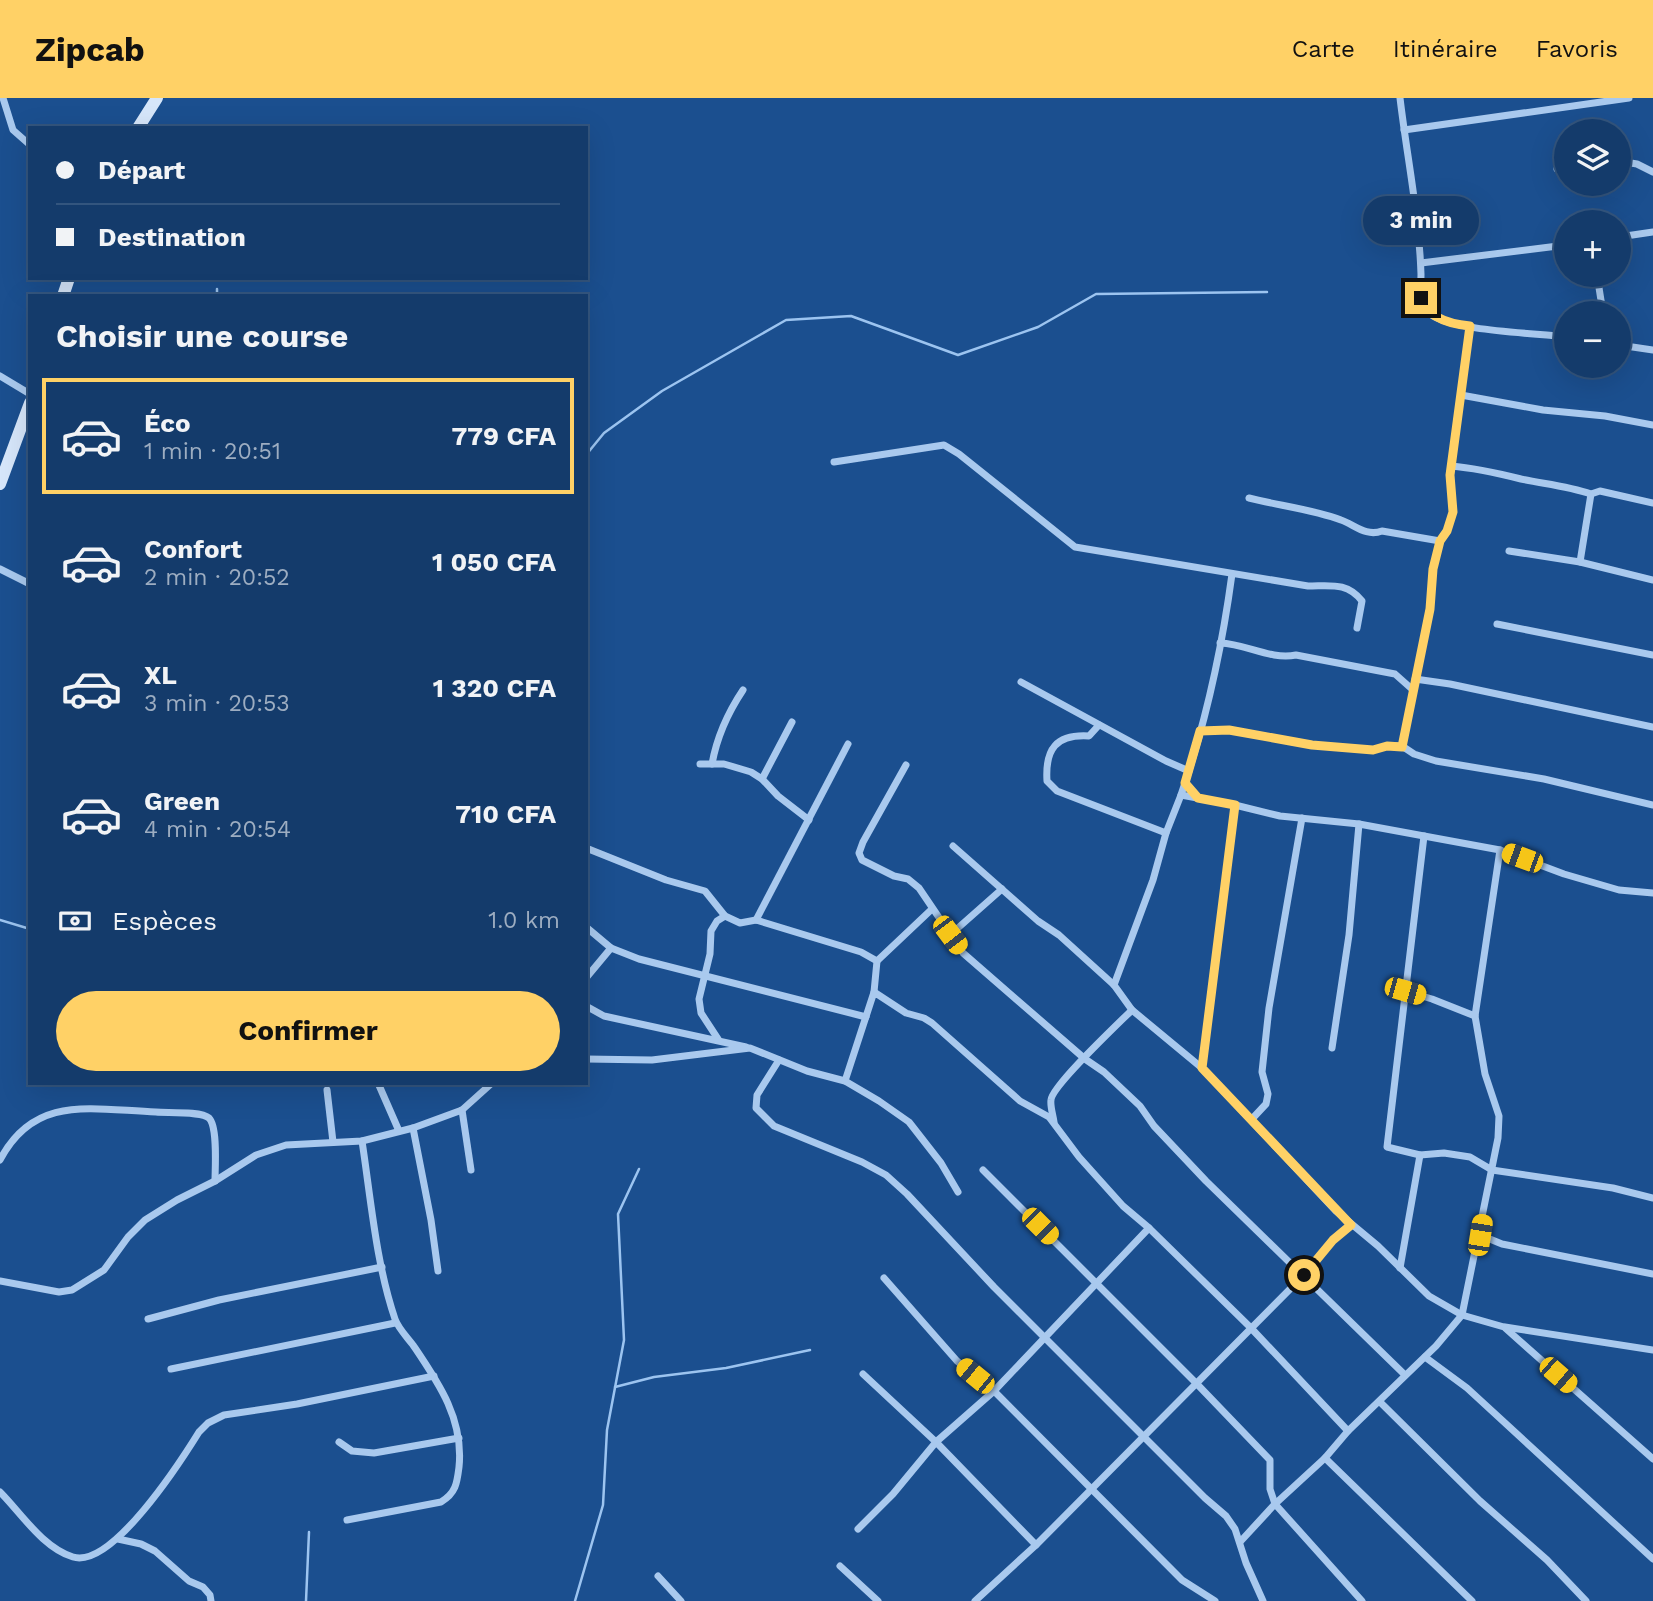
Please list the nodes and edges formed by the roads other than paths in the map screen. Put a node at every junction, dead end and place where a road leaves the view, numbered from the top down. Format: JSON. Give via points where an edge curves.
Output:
{"nodes":[{"id":1,"x":3,"y":98,"type":"edge"},
{"id":2,"x":157,"y":98,"type":"edge"},
{"id":3,"x":1400,"y":98,"type":"edge"},
{"id":4,"x":1629,"y":98,"type":"edge"},
{"id":5,"x":139,"y":126,"type":"edge"},
{"id":6,"x":1404,"y":130,"type":"junction"},
{"id":7,"x":28,"y":143,"type":"edge"},
{"id":8,"x":1631,"y":163,"type":"edge"},
{"id":9,"x":1653,"y":172,"type":"edge"},
{"id":10,"x":1653,"y":232,"type":"edge"},
{"id":11,"x":1631,"y":235,"type":"edge"},
{"id":12,"x":1554,"y":246,"type":"edge"},
{"id":13,"x":1421,"y":263,"type":"junction"},
{"id":14,"x":1470,"y":326,"type":"junction"},
{"id":15,"x":1554,"y":336,"type":"edge"},
{"id":16,"x":1631,"y":347,"type":"edge"},
{"id":17,"x":1653,"y":350,"type":"edge"},
{"id":18,"x":0,"y":377,"type":"edge"},
{"id":19,"x":28,"y":393,"type":"edge"},
{"id":20,"x":1461,"y":395,"type":"junction"},
{"id":21,"x":28,"y":408,"type":"edge"},
{"id":22,"x":1653,"y":425,"type":"edge"},
{"id":23,"x":834,"y":462,"type":"dead end"},
{"id":24,"x":1451,"y":466,"type":"junction"},
{"id":25,"x":0,"y":484,"type":"edge"},
{"id":26,"x":1591,"y":494,"type":"junction"},
{"id":27,"x":1249,"y":498,"type":"dead end"},
{"id":28,"x":1653,"y":503,"type":"edge"},
{"id":29,"x":1440,"y":541,"type":"junction"},
{"id":30,"x":1509,"y":551,"type":"dead end"},
{"id":31,"x":1580,"y":562,"type":"junction"},
{"id":32,"x":0,"y":569,"type":"edge"},
{"id":33,"x":1232,"y":575,"type":"junction"},
{"id":34,"x":1653,"y":580,"type":"edge"},
{"id":35,"x":28,"y":583,"type":"edge"},
{"id":36,"x":1497,"y":624,"type":"dead end"},
{"id":37,"x":1357,"y":628,"type":"dead end"},
{"id":38,"x":1220,"y":643,"type":"junction"},
{"id":39,"x":1653,"y":655,"type":"edge"},
{"id":40,"x":1415,"y":679,"type":"junction"},
{"id":41,"x":1021,"y":682,"type":"dead end"},
{"id":42,"x":743,"y":690,"type":"dead end"},
{"id":43,"x":1413,"y":690,"type":"junction"},
{"id":44,"x":792,"y":722,"type":"dead end"},
{"id":45,"x":1099,"y":724,"type":"junction"},
{"id":46,"x":1653,"y":727,"type":"edge"},
{"id":47,"x":1200,"y":731,"type":"junction"},
{"id":48,"x":848,"y":744,"type":"dead end"},
{"id":49,"x":1402,"y":747,"type":"junction"},
{"id":50,"x":700,"y":764,"type":"dead end"},
{"id":51,"x":712,"y":764,"type":"junction"},
{"id":52,"x":906,"y":765,"type":"dead end"},
{"id":53,"x":1189,"y":771,"type":"junction"},
{"id":54,"x":762,"y":779,"type":"junction"},
{"id":55,"x":1185,"y":783,"type":"junction"},
{"id":56,"x":1181,"y":795,"type":"junction"},
{"id":57,"x":1198,"y":798,"type":"junction"},
{"id":58,"x":1235,"y":805,"type":"junction"},
{"id":59,"x":1653,"y":805,"type":"edge"},
{"id":60,"x":1302,"y":818,"type":"junction"},
{"id":61,"x":809,"y":820,"type":"junction"},
{"id":62,"x":1359,"y":824,"type":"junction"},
{"id":63,"x":1166,"y":833,"type":"junction"},
{"id":64,"x":1424,"y":836,"type":"junction"},
{"id":65,"x":953,"y":846,"type":"dead end"},
{"id":66,"x":588,"y":849,"type":"edge"},
{"id":67,"x":1500,"y":850,"type":"junction"},
{"id":68,"x":1002,"y":889,"type":"junction"},
{"id":69,"x":1653,"y":893,"type":"edge"},
{"id":70,"x":932,"y":909,"type":"junction"},
{"id":71,"x":725,"y":916,"type":"junction"},
{"id":72,"x":756,"y":920,"type":"junction"},
{"id":73,"x":588,"y":930,"type":"edge"},
{"id":74,"x":950,"y":935,"type":"junction"},
{"id":75,"x":611,"y":948,"type":"junction"},
{"id":76,"x":877,"y":961,"type":"junction"},
{"id":77,"x":588,"y":976,"type":"edge"},
{"id":78,"x":704,"y":977,"type":"junction"},
{"id":79,"x":1114,"y":985,"type":"junction"},
{"id":80,"x":1405,"y":991,"type":"junction"},
{"id":81,"x":874,"y":992,"type":"junction"},
{"id":82,"x":588,"y":1007,"type":"edge"},
{"id":83,"x":1132,"y":1010,"type":"junction"},
{"id":84,"x":1475,"y":1016,"type":"junction"},
{"id":85,"x":866,"y":1017,"type":"junction"},
{"id":86,"x":719,"y":1040,"type":"junction"},
{"id":87,"x":750,"y":1048,"type":"junction"},
{"id":88,"x":1332,"y":1048,"type":"dead end"},
{"id":89,"x":588,"y":1059,"type":"edge"},
{"id":90,"x":1085,"y":1059,"type":"junction"},
{"id":91,"x":779,"y":1060,"type":"junction"},
{"id":92,"x":1202,"y":1068,"type":"junction"},
{"id":93,"x":845,"y":1081,"type":"junction"},
{"id":94,"x":379,"y":1085,"type":"edge"},
{"id":95,"x":490,"y":1085,"type":"edge"},
{"id":96,"x":327,"y":1090,"type":"dead end"},
{"id":97,"x":462,"y":1110,"type":"junction"},
{"id":98,"x":1251,"y":1120,"type":"junction"},
{"id":99,"x":1054,"y":1123,"type":"junction"},
{"id":100,"x":413,"y":1128,"type":"junction"},
{"id":101,"x":399,"y":1131,"type":"junction"},
{"id":102,"x":362,"y":1141,"type":"junction"},
{"id":103,"x":333,"y":1142,"type":"junction"},
{"id":104,"x":1420,"y":1155,"type":"junction"},
{"id":105,"x":0,"y":1160,"type":"edge"},
{"id":106,"x":471,"y":1170,"type":"dead end"},
{"id":107,"x":983,"y":1170,"type":"dead end"},
{"id":108,"x":1492,"y":1170,"type":"junction"},
{"id":109,"x":215,"y":1181,"type":"junction"},
{"id":110,"x":958,"y":1192,"type":"dead end"},
{"id":111,"x":1653,"y":1198,"type":"edge"},
{"id":112,"x":1351,"y":1225,"type":"junction"},
{"id":113,"x":1149,"y":1228,"type":"junction"},
{"id":114,"x":1480,"y":1235,"type":"junction"},
{"id":115,"x":383,"y":1266,"type":"junction"},
{"id":116,"x":1400,"y":1268,"type":"junction"},
{"id":117,"x":438,"y":1271,"type":"dead end"},
{"id":118,"x":1653,"y":1274,"type":"edge"},
{"id":119,"x":1304,"y":1275,"type":"junction"},
{"id":120,"x":884,"y":1278,"type":"dead end"},
{"id":121,"x":0,"y":1281,"type":"edge"},
{"id":122,"x":1096,"y":1281,"type":"junction"},
{"id":123,"x":1462,"y":1315,"type":"junction"},
{"id":124,"x":148,"y":1319,"type":"dead end"},
{"id":125,"x":395,"y":1322,"type":"junction"},
{"id":126,"x":1250,"y":1327,"type":"junction"},
{"id":127,"x":1504,"y":1327,"type":"junction"},
{"id":128,"x":1044,"y":1336,"type":"junction"},
{"id":129,"x":1653,"y":1350,"type":"edge"},
{"id":130,"x":1425,"y":1357,"type":"junction"},
{"id":131,"x":171,"y":1369,"type":"dead end"},
{"id":132,"x":863,"y":1374,"type":"dead end"},
{"id":133,"x":434,"y":1376,"type":"junction"},
{"id":134,"x":1405,"y":1376,"type":"junction"},
{"id":135,"x":1196,"y":1383,"type":"junction"},
{"id":136,"x":994,"y":1391,"type":"junction"},
{"id":137,"x":1380,"y":1402,"type":"junction"},
{"id":138,"x":1348,"y":1431,"type":"junction"},
{"id":139,"x":1143,"y":1436,"type":"junction"},
{"id":140,"x":459,"y":1438,"type":"junction"},
{"id":141,"x":340,"y":1442,"type":"dead end"},
{"id":142,"x":936,"y":1442,"type":"junction"},
{"id":143,"x":1325,"y":1458,"type":"junction"},
{"id":144,"x":1653,"y":1459,"type":"edge"},
{"id":145,"x":1090,"y":1489,"type":"junction"},
{"id":146,"x":0,"y":1492,"type":"edge"},
{"id":147,"x":1275,"y":1504,"type":"junction"},
{"id":148,"x":347,"y":1520,"type":"dead end"},
{"id":149,"x":858,"y":1530,"type":"dead end"},
{"id":150,"x":118,"y":1539,"type":"junction"},
{"id":151,"x":1240,"y":1542,"type":"junction"},
{"id":152,"x":1036,"y":1545,"type":"junction"},
{"id":153,"x":1653,"y":1559,"type":"edge"},
{"id":154,"x":840,"y":1566,"type":"dead end"},
{"id":155,"x":658,"y":1576,"type":"dead end"},
{"id":156,"x":211,"y":1601,"type":"edge"},
{"id":157,"x":681,"y":1601,"type":"edge"},
{"id":158,"x":878,"y":1601,"type":"edge"},
{"id":159,"x":975,"y":1601,"type":"edge"},
{"id":160,"x":1215,"y":1601,"type":"edge"},
{"id":161,"x":1263,"y":1601,"type":"edge"},
{"id":162,"x":1362,"y":1601,"type":"edge"},
{"id":163,"x":1472,"y":1601,"type":"edge"},
{"id":164,"x":1586,"y":1601,"type":"edge"}],
"edges":[{"from":1,"to":7,"type":"street","via":[[13,130]]},
{"from":2,"to":5,"type":"street"},
{"from":3,"to":6,"type":"street"},
{"from":4,"to":6,"type":"street"},
{"from":6,"to":13,"type":"street"},
{"from":8,"to":9,"type":"street"},
{"from":10,"to":11,"type":"street"},
{"from":12,"to":13,"type":"street"},
{"from":13,"to":14,"type":"street","via":[[1424,308],[1431,315]]},
{"from":14,"to":15,"type":"street"},
{"from":14,"to":20,"type":"street"},
{"from":16,"to":17,"type":"street"},
{"from":18,"to":19,"type":"street"},
{"from":20,"to":22,"type":"street"},
{"from":20,"to":24,"type":"street"},
{"from":21,"to":25,"type":"street"},
{"from":23,"to":33,"type":"street","via":[[944,445],[1075,547]]},
{"from":24,"to":26,"type":"street","via":[[1501,472]]},
{"from":24,"to":29,"type":"street","via":[[1453,512]]},
{"from":26,"to":28,"type":"street","via":[[1600,491]]},
{"from":26,"to":31,"type":"street"},
{"from":27,"to":29,"type":"street","via":[[1342,520],[1361,531]]},
{"from":29,"to":40,"type":"street"},
{"from":30,"to":31,"type":"street"},
{"from":31,"to":34,"type":"street"},
{"from":32,"to":35,"type":"street"},
{"from":33,"to":37,"type":"street","via":[[1341,586],[1362,601]]},
{"from":33,"to":38,"type":"street"},
{"from":36,"to":39,"type":"street"},
{"from":38,"to":43,"type":"street","via":[[1395,674]]},
{"from":38,"to":47,"type":"street"},
{"from":40,"to":43,"type":"street"},
{"from":40,"to":46,"type":"street"},
{"from":41,"to":45,"type":"street"},
{"from":42,"to":51,"type":"street","via":[[722,726]]},
{"from":43,"to":49,"type":"street"},
{"from":44,"to":54,"type":"street"},
{"from":45,"to":53,"type":"street"},
{"from":45,"to":63,"type":"street","via":[[1089,736],[1066,737],[1053,746],[1046,766],[1047,781],[1057,791]]},
{"from":47,"to":49,"type":"street","via":[[1229,730],[1373,750]]},
{"from":47,"to":53,"type":"street"},
{"from":48,"to":61,"type":"street"},
{"from":49,"to":59,"type":"street","via":[[1436,761],[1544,779]]},
{"from":50,"to":51,"type":"street"},
{"from":51,"to":54,"type":"street","via":[[738,767]]},
{"from":52,"to":70,"type":"street","via":[[859,853],[862,860],[908,879]]},
{"from":53,"to":55,"type":"street"},
{"from":54,"to":61,"type":"street"},
{"from":55,"to":56,"type":"street"},
{"from":55,"to":57,"type":"street"},
{"from":56,"to":57,"type":"street"},
{"from":56,"to":63,"type":"street"},
{"from":57,"to":58,"type":"street"},
{"from":58,"to":60,"type":"street"},
{"from":58,"to":92,"type":"street"},
{"from":60,"to":62,"type":"street"},
{"from":60,"to":98,"type":"street","via":[[1269,1008],[1262,1072],[1268,1094],[1266,1104]]},
{"from":61,"to":72,"type":"street"},
{"from":62,"to":64,"type":"street"},
{"from":62,"to":88,"type":"street"},
{"from":63,"to":79,"type":"street"},
{"from":64,"to":67,"type":"street"},
{"from":64,"to":80,"type":"street"},
{"from":65,"to":68,"type":"street"},
{"from":66,"to":71,"type":"street","via":[[705,891]]},
{"from":67,"to":69,"type":"street","via":[[1619,890]]},
{"from":67,"to":84,"type":"street"},
{"from":68,"to":74,"type":"street"},
{"from":68,"to":79,"type":"street"},
{"from":70,"to":74,"type":"street"},
{"from":70,"to":76,"type":"street"},
{"from":71,"to":72,"type":"street","via":[[740,923]]},
{"from":71,"to":78,"type":"street","via":[[711,931]]},
{"from":72,"to":76,"type":"street","via":[[862,952]]},
{"from":73,"to":75,"type":"street"},
{"from":74,"to":90,"type":"street","via":[[964,953]]},
{"from":75,"to":77,"type":"street"},
{"from":75,"to":78,"type":"street"},
{"from":76,"to":81,"type":"street"},
{"from":78,"to":85,"type":"street"},
{"from":78,"to":86,"type":"street","via":[[699,1007]]},
{"from":79,"to":83,"type":"street"},
{"from":80,"to":84,"type":"street"},
{"from":80,"to":104,"type":"street","via":[[1387,1147]]},
{"from":81,"to":85,"type":"street"},
{"from":81,"to":99,"type":"street","via":[[905,1013],[932,1023],[1020,1101]]},
{"from":82,"to":86,"type":"street","via":[[604,1016]]},
{"from":83,"to":90,"type":"street"},
{"from":83,"to":92,"type":"street"},
{"from":84,"to":108,"type":"street","via":[[1485,1074],[1499,1116]]},
{"from":85,"to":93,"type":"street"},
{"from":86,"to":87,"type":"street"},
{"from":87,"to":89,"type":"street","via":[[652,1060]]},
{"from":87,"to":91,"type":"street"},
{"from":90,"to":99,"type":"street","via":[[1053,1095]]},
{"from":90,"to":119,"type":"street","via":[[1140,1106],[1206,1181]]},
{"from":91,"to":93,"type":"street"},
{"from":91,"to":128,"type":"street","via":[[757,1095],[756,1108],[774,1126],[886,1175]]},
{"from":92,"to":98,"type":"street"},
{"from":93,"to":110,"type":"street","via":[[909,1122],[942,1163]]},
{"from":94,"to":101,"type":"street"},
{"from":95,"to":97,"type":"street"},
{"from":96,"to":103,"type":"street"},
{"from":97,"to":100,"type":"street"},
{"from":97,"to":106,"type":"street"},
{"from":98,"to":112,"type":"street"},
{"from":99,"to":113,"type":"street","via":[[1123,1206]]},
{"from":100,"to":101,"type":"street"},
{"from":100,"to":117,"type":"street"},
{"from":101,"to":102,"type":"street"},
{"from":102,"to":103,"type":"street"},
{"from":102,"to":115,"type":"street"},
{"from":103,"to":109,"type":"street","via":[[266,1150]]},
{"from":104,"to":108,"type":"street","via":[[1470,1157]]},
{"from":104,"to":116,"type":"street"},
{"from":105,"to":109,"type":"street","via":[[8,1144],[29,1124],[71,1108],[181,1113],[204,1116],[212,1122]]},
{"from":107,"to":122,"type":"street"},
{"from":108,"to":111,"type":"street"},
{"from":108,"to":114,"type":"street"},
{"from":109,"to":121,"type":"street","via":[[145,1220],[104,1270],[72,1290]]},
{"from":112,"to":116,"type":"street"},
{"from":112,"to":119,"type":"street"},
{"from":113,"to":122,"type":"street"},
{"from":113,"to":126,"type":"street"},
{"from":114,"to":118,"type":"street","via":[[1502,1244]]},
{"from":114,"to":123,"type":"street"},
{"from":115,"to":124,"type":"street"},
{"from":115,"to":125,"type":"street"},
{"from":116,"to":123,"type":"street","via":[[1429,1296]]},
{"from":119,"to":126,"type":"street"},
{"from":119,"to":134,"type":"street"},
{"from":120,"to":136,"type":"street","via":[[957,1361]]},
{"from":122,"to":128,"type":"street"},
{"from":122,"to":135,"type":"street"},
{"from":123,"to":127,"type":"street"},
{"from":123,"to":130,"type":"street"},
{"from":125,"to":131,"type":"street"},
{"from":125,"to":133,"type":"street"},
{"from":126,"to":135,"type":"street"},
{"from":126,"to":138,"type":"street"},
{"from":127,"to":129,"type":"street"},
{"from":127,"to":144,"type":"street"},
{"from":128,"to":136,"type":"street"},
{"from":128,"to":139,"type":"street"},
{"from":130,"to":134,"type":"street"},
{"from":130,"to":153,"type":"street","via":[[1467,1388]]},
{"from":132,"to":142,"type":"street"},
{"from":133,"to":140,"type":"street"},
{"from":133,"to":150,"type":"street","via":[[216,1419],[199,1432]]},
{"from":134,"to":137,"type":"street"},
{"from":135,"to":139,"type":"street"},
{"from":135,"to":147,"type":"street","via":[[1270,1460]]},
{"from":136,"to":142,"type":"street"},
{"from":136,"to":145,"type":"street"},
{"from":137,"to":138,"type":"street"},
{"from":137,"to":164,"type":"street"},
{"from":138,"to":143,"type":"street"},
{"from":139,"to":145,"type":"street"},
{"from":139,"to":151,"type":"street","via":[[1226,1517]]},
{"from":140,"to":141,"type":"street","via":[[374,1454],[352,1451]]},
{"from":140,"to":148,"type":"street","via":[[452,1496]]},
{"from":142,"to":149,"type":"street"},
{"from":142,"to":152,"type":"street"},
{"from":143,"to":147,"type":"street"},
{"from":143,"to":163,"type":"street"},
{"from":145,"to":152,"type":"street"},
{"from":145,"to":160,"type":"street","via":[[1182,1580]]},
{"from":146,"to":150,"type":"street","via":[[46,1541],[75,1558],[92,1555]]},
{"from":147,"to":151,"type":"street"},
{"from":147,"to":162,"type":"street"},
{"from":150,"to":156,"type":"street","via":[[155,1551],[189,1581],[203,1587]]},
{"from":151,"to":161,"type":"street"},
{"from":152,"to":159,"type":"street"},
{"from":154,"to":158,"type":"street"},
{"from":155,"to":157,"type":"street"}]}
